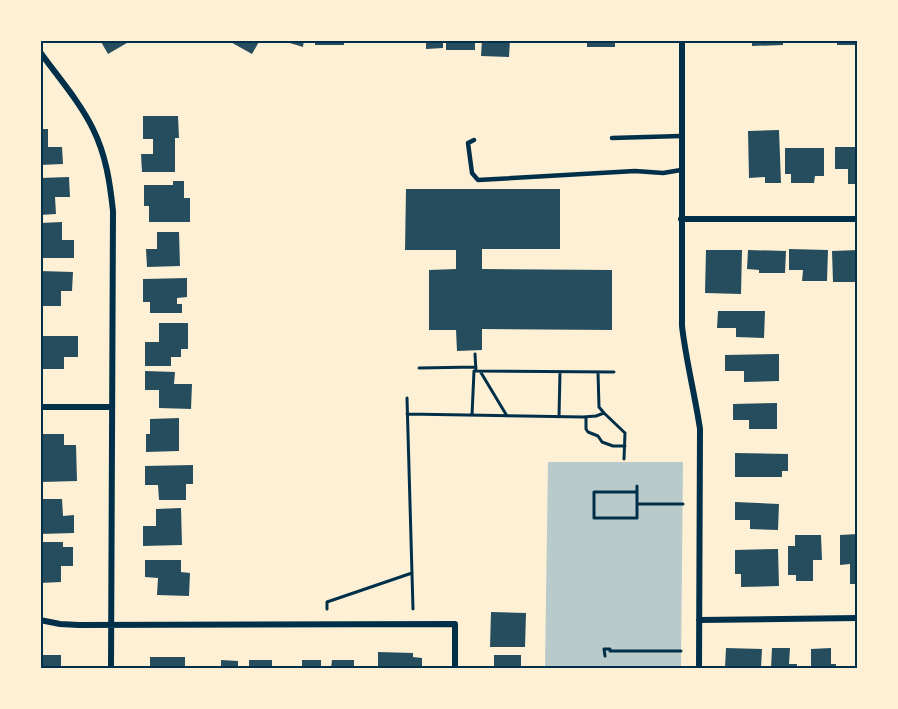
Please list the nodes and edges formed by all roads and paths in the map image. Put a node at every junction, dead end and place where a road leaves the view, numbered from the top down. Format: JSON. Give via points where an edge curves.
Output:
{"nodes":[{"id":1,"x":682,"y":40,"type":"edge"},
{"id":2,"x":40,"y":52,"type":"edge"},
{"id":3,"x":681,"y":136,"type":"junction"},
{"id":4,"x":612,"y":138,"type":"dead end"},
{"id":5,"x":474,"y":140,"type":"dead end"},
{"id":6,"x":681,"y":170,"type":"junction"},
{"id":7,"x":681,"y":219,"type":"junction"},
{"id":8,"x":858,"y":219,"type":"edge"},
{"id":9,"x":475,"y":354,"type":"dead end"},
{"id":10,"x":418,"y":368,"type":"dead end"},
{"id":11,"x":477,"y":370,"type":"junction"},
{"id":12,"x":560,"y":372,"type":"junction"},
{"id":13,"x":598,"y":372,"type":"junction"},
{"id":14,"x":614,"y":372,"type":"dead end"},
{"id":15,"x":407,"y":398,"type":"dead end"},
{"id":16,"x":40,"y":407,"type":"edge"},
{"id":17,"x":112,"y":407,"type":"junction"},
{"id":18,"x":603,"y":413,"type":"junction"},
{"id":19,"x":407,"y":414,"type":"junction"},
{"id":20,"x":472,"y":416,"type":"junction"},
{"id":21,"x":507,"y":416,"type":"junction"},
{"id":22,"x":559,"y":417,"type":"junction"},
{"id":23,"x":586,"y":417,"type":"junction"},
{"id":24,"x":625,"y":446,"type":"junction"},
{"id":25,"x":624,"y":459,"type":"dead end"},
{"id":26,"x":637,"y":486,"type":"dead end"},
{"id":27,"x":637,"y":492,"type":"junction"},
{"id":28,"x":637,"y":504,"type":"junction"},
{"id":29,"x":683,"y":504,"type":"dead end"},
{"id":30,"x":412,"y":573,"type":"junction"},
{"id":31,"x":327,"y":609,"type":"dead end"},
{"id":32,"x":413,"y":609,"type":"dead end"},
{"id":33,"x":858,"y":618,"type":"edge"},
{"id":34,"x":40,"y":620,"type":"edge"},
{"id":35,"x":699,"y":621,"type":"junction"},
{"id":36,"x":111,"y":625,"type":"junction"},
{"id":37,"x":681,"y":651,"type":"dead end"},
{"id":38,"x":604,"y":656,"type":"dead end"},
{"id":39,"x":111,"y":669,"type":"edge"},
{"id":40,"x":455,"y":669,"type":"edge"},
{"id":41,"x":699,"y":669,"type":"edge"}],
"edges":[{"from":1,"to":3,"type":"street"},
{"from":2,"to":17,"type":"street","via":[[84,112],[110,181]]},
{"from":3,"to":4,"type":"lane"},
{"from":3,"to":6,"type":"street"},
{"from":5,"to":6,"type":"lane","via":[[468,143],[472,173],[478,180]]},
{"from":6,"to":7,"type":"street"},
{"from":7,"to":8,"type":"street"},
{"from":7,"to":35,"type":"street","via":[[682,326],[700,429]]},
{"from":9,"to":11,"type":"path"},
{"from":10,"to":11,"type":"path"},
{"from":11,"to":12,"type":"path"},
{"from":11,"to":20,"type":"path"},
{"from":11,"to":21,"type":"path"},
{"from":12,"to":13,"type":"path"},
{"from":12,"to":22,"type":"path"},
{"from":13,"to":14,"type":"path"},
{"from":13,"to":18,"type":"path","via":[[599,407]]},
{"from":15,"to":19,"type":"path"},
{"from":16,"to":17,"type":"street"},
{"from":17,"to":36,"type":"street"},
{"from":18,"to":23,"type":"path"},
{"from":18,"to":24,"type":"path","via":[[625,433]]},
{"from":19,"to":20,"type":"path"},
{"from":19,"to":30,"type":"path"},
{"from":20,"to":21,"type":"path"},
{"from":21,"to":22,"type":"path"},
{"from":22,"to":23,"type":"path"},
{"from":23,"to":24,"type":"path","via":[[588,432],[613,446]]},
{"from":24,"to":25,"type":"path"},
{"from":26,"to":27,"type":"path"},
{"from":27,"to":28,"type":"path"},
{"from":27,"to":28,"type":"path","via":[[594,492],[594,518],[637,518]]},
{"from":28,"to":29,"type":"path"},
{"from":30,"to":31,"type":"path","via":[[327,602]]},
{"from":30,"to":32,"type":"path"},
{"from":33,"to":35,"type":"street"},
{"from":34,"to":36,"type":"street"},
{"from":35,"to":41,"type":"street"},
{"from":36,"to":39,"type":"street"},
{"from":36,"to":40,"type":"street","via":[[455,624]]},
{"from":37,"to":38,"type":"path","via":[[604,649]]}]}
